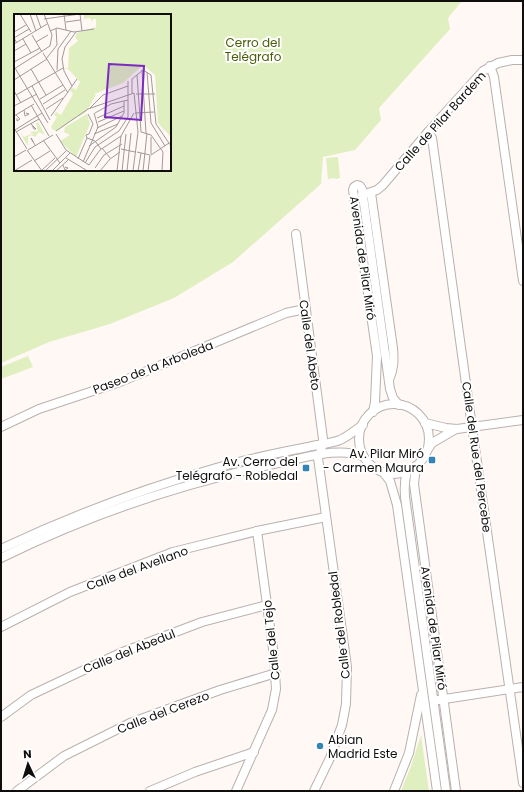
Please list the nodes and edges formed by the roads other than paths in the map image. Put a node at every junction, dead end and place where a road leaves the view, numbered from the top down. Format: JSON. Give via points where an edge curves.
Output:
{"nodes":[{"id":1,"x":523,"y":60,"type":"edge"},
{"id":2,"x":490,"y":66,"type":"junction"},
{"id":3,"x":428,"y":132,"type":"junction"},
{"id":4,"x":371,"y":193,"type":"junction"},
{"id":5,"x":362,"y":195,"type":"junction"},
{"id":6,"x":296,"y":234,"type":"dead end"},
{"id":7,"x":523,"y":281,"type":"edge"},
{"id":8,"x":306,"y":308,"type":"junction"},
{"id":9,"x":389,"y":381,"type":"junction"},
{"id":10,"x":399,"y":405,"type":"junction"},
{"id":11,"x":373,"y":412,"type":"junction"},
{"id":12,"x":523,"y":420,"type":"edge"},
{"id":13,"x":425,"y":423,"type":"junction"},
{"id":14,"x":362,"y":425,"type":"junction"},
{"id":15,"x":1,"y":427,"type":"edge"},
{"id":16,"x":472,"y":427,"type":"junction"},
{"id":17,"x":456,"y":429,"type":"junction"},
{"id":18,"x":323,"y":444,"type":"junction"},
{"id":19,"x":427,"y":450,"type":"junction"},
{"id":20,"x":319,"y":455,"type":"junction"},
{"id":21,"x":363,"y":456,"type":"junction"},
{"id":22,"x":416,"y":466,"type":"junction"},
{"id":23,"x":383,"y":472,"type":"junction"},
{"id":24,"x":407,"y":472,"type":"junction"},
{"id":25,"x":326,"y":517,"type":"junction"},
{"id":26,"x":257,"y":531,"type":"junction"},
{"id":27,"x":1,"y":549,"type":"edge"},
{"id":28,"x":1,"y":558,"type":"edge"},
{"id":29,"x":267,"y":605,"type":"junction"},
{"id":30,"x":1,"y":627,"type":"edge"},
{"id":31,"x":276,"y":673,"type":"junction"},
{"id":32,"x":423,"y":684,"type":"junction"},
{"id":33,"x":523,"y":687,"type":"edge"},
{"id":34,"x":510,"y":689,"type":"junction"},
{"id":35,"x":444,"y":699,"type":"junction"},
{"id":36,"x":434,"y":700,"type":"junction"},
{"id":37,"x":1,"y":717,"type":"edge"},
{"id":38,"x":254,"y":752,"type":"junction"},
{"id":39,"x":523,"y":783,"type":"edge"},
{"id":40,"x":17,"y":791,"type":"edge"},
{"id":41,"x":150,"y":791,"type":"edge"},
{"id":42,"x":236,"y":791,"type":"edge"},
{"id":43,"x":314,"y":791,"type":"edge"},
{"id":44,"x":394,"y":791,"type":"edge"},
{"id":45,"x":437,"y":791,"type":"edge"},
{"id":46,"x":446,"y":791,"type":"edge"},
{"id":47,"x":456,"y":791,"type":"edge"}],
"edges":[{"from":1,"to":2,"type":"street","name":"Calle de Pilar Bardem"},
{"from":2,"to":3,"type":"street","name":"Calle de Pilar Bardem"},
{"from":2,"to":7,"type":"street"},
{"from":3,"to":4,"type":"street","name":"Calle de Pilar Bardem","via":[[383,185]]},
{"from":3,"to":16,"type":"street","name":"Calle del Rue del Percebe","via":[[432,138]]},
{"from":4,"to":5,"type":"street","name":"Calle de Pilar Bardem"},
{"from":4,"to":9,"type":"street","name":"Avenida de Pilar Miró","via":[[393,348],[393,372]]},
{"from":5,"to":9,"type":"street","name":"Avenida de Pilar Miró"},
{"from":5,"to":11,"type":"street","name":"Avenida de Pilar Miró","via":[[360,186],[354,187],[377,356]]},
{"from":6,"to":8,"type":"street","name":"Calle del Abeto"},
{"from":8,"to":15,"type":"street","name":"Paseo de la Arboleda","via":[[286,313],[120,382],[39,409]]},
{"from":8,"to":18,"type":"street","name":"Calle del Abeto"},
{"from":9,"to":10,"type":"street","name":"Avenida de Pilar Miró","via":[[393,398]]},
{"from":10,"to":11,"type":"street","via":[[385,406]]},
{"from":10,"to":13,"type":"street","via":[[411,409]]},
{"from":11,"to":14,"type":"street"},
{"from":12,"to":16,"type":"street"},
{"from":13,"to":17,"type":"street"},
{"from":13,"to":19,"type":"street","via":[[428,433]]},
{"from":14,"to":18,"type":"street","via":[[350,435]]},
{"from":14,"to":21,"type":"street","via":[[359,443]]},
{"from":16,"to":17,"type":"street"},
{"from":16,"to":34,"type":"street","name":"Calle del Rue del Percebe"},
{"from":17,"to":19,"type":"street","via":[[432,443]]},
{"from":18,"to":20,"type":"street","name":"Calle del Abeto"},
{"from":18,"to":27,"type":"street","via":[[218,467],[142,491],[90,510]]},
{"from":19,"to":22,"type":"street"},
{"from":20,"to":21,"type":"street","via":[[343,452]]},
{"from":20,"to":25,"type":"street","name":"Calle del Robledal"},
{"from":20,"to":28,"type":"street","via":[[221,476],[145,499],[44,538]]},
{"from":21,"to":23,"type":"street","via":[[371,465]]},
{"from":22,"to":24,"type":"street"},
{"from":22,"to":35,"type":"street","name":"Avenida de Pilar Miró","via":[[414,484]]},
{"from":23,"to":24,"type":"street"},
{"from":23,"to":32,"type":"street","name":"Avenida de Pilar Miró","via":[[390,481],[397,505]]},
{"from":24,"to":36,"type":"street","name":"Avenida de Pilar Miró","via":[[404,492]]},
{"from":25,"to":26,"type":"street","name":"Calle del Avellano"},
{"from":25,"to":43,"type":"street","name":"Calle del Robledal","via":[[347,667],[346,704],[342,725],[330,758]]},
{"from":26,"to":29,"type":"street","name":"Calle del Tejo"},
{"from":26,"to":30,"type":"street","name":"Calle del Avellano","via":[[173,552],[70,592]]},
{"from":29,"to":31,"type":"street","name":"Calle del Tejo"},
{"from":29,"to":37,"type":"street","name":"Calle del Abedul","via":[[202,622],[120,653],[31,695]]},
{"from":31,"to":38,"type":"street","name":"Calle del Tejo","via":[[272,710]]},
{"from":31,"to":40,"type":"street","name":"Calle del Cerezo","via":[[220,690],[130,723],[64,756]]},
{"from":32,"to":44,"type":"street","via":[[410,753]]},
{"from":32,"to":45,"type":"street","name":"Avenida de Pilar Miró"},
{"from":33,"to":34,"type":"street"},
{"from":34,"to":35,"type":"street"},
{"from":34,"to":39,"type":"street","name":"Calle del Rue del Percebe"},
{"from":35,"to":36,"type":"street"},
{"from":35,"to":47,"type":"street","name":"Avenida de Pilar Miró"},
{"from":36,"to":46,"type":"street","name":"Avenida de Pilar Miró"},
{"from":38,"to":41,"type":"street"},
{"from":38,"to":42,"type":"street","name":"Calle del Tejo"}]}
